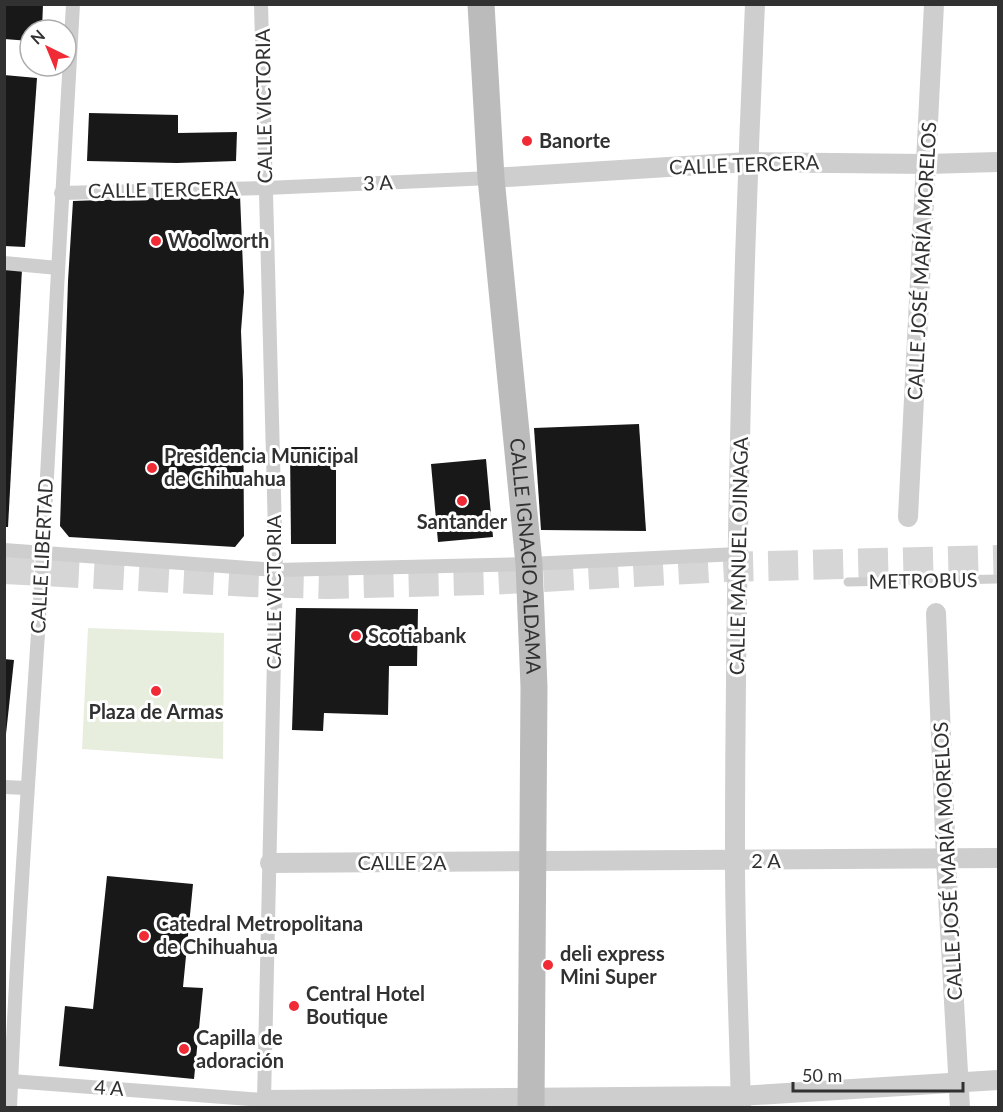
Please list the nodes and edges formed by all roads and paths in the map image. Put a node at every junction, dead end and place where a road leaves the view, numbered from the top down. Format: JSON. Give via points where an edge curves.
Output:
{"nodes":[{"id":1,"x":73,"y":4,"type":"edge"},
{"id":2,"x":261,"y":4,"type":"edge"},
{"id":3,"x":482,"y":4,"type":"edge"},
{"id":4,"x":755,"y":4,"type":"edge"},
{"id":5,"x":934,"y":4,"type":"edge"},
{"id":6,"x":748,"y":162,"type":"junction"},
{"id":7,"x":999,"y":162,"type":"edge"},
{"id":8,"x":927,"y":164,"type":"junction"},
{"id":9,"x":490,"y":178,"type":"junction"},
{"id":10,"x":266,"y":188,"type":"junction"},
{"id":11,"x":61,"y":193,"type":"junction"},
{"id":12,"x":4,"y":263,"type":"edge"},
{"id":13,"x":58,"y":268,"type":"junction"},
{"id":14,"x":908,"y":517,"type":"dead end"},
{"id":15,"x":4,"y":550,"type":"edge"},
{"id":16,"x":42,"y":554,"type":"junction"},
{"id":17,"x":738,"y":554,"type":"junction"},
{"id":18,"x":529,"y":564,"type":"junction"},
{"id":19,"x":276,"y":570,"type":"junction"},
{"id":20,"x":999,"y":579,"type":"edge"},
{"id":21,"x":848,"y":582,"type":"dead end"},
{"id":22,"x":936,"y":614,"type":"dead end"},
{"id":23,"x":4,"y":787,"type":"edge"},
{"id":24,"x":27,"y":788,"type":"junction"},
{"id":25,"x":999,"y":858,"type":"edge"},
{"id":26,"x":946,"y":859,"type":"junction"},
{"id":27,"x":735,"y":861,"type":"junction"},
{"id":28,"x":534,"y":862,"type":"junction"},
{"id":29,"x":270,"y":863,"type":"junction"},
{"id":30,"x":999,"y":1080,"type":"edge"},
{"id":31,"x":8,"y":1081,"type":"edge"},
{"id":32,"x":960,"y":1082,"type":"junction"},
{"id":33,"x":740,"y":1102,"type":"edge"},
{"id":34,"x":531,"y":1103,"type":"edge"},
{"id":35,"x":265,"y":1104,"type":"edge"},
{"id":36,"x":10,"y":1107,"type":"edge"},
{"id":37,"x":960,"y":1107,"type":"edge"}],
"edges":[{"from":1,"to":11,"type":"street","name":"CALLE LIBERTAD"},
{"from":2,"to":10,"type":"street","name":"CALLE VICTORIA"},
{"from":3,"to":9,"type":"main road","name":"CALLE IGNACIO ALDAMA"},
{"from":4,"to":6,"type":"street","name":"CALLE MANUEL OJINAGA"},
{"from":5,"to":8,"type":"street","name":"CALLE JOSÉ MARÍA MORELOS"},
{"from":6,"to":8,"type":"street","name":"CALLE TERCERA"},
{"from":6,"to":9,"type":"street","name":"CALLE TERCERA"},
{"from":6,"to":17,"type":"street","name":"CALLE MANUEL OJINAGA"},
{"from":7,"to":8,"type":"street","name":"CALLE TERCERA"},
{"from":8,"to":14,"type":"street","name":"CALLE JOSÉ MARÍA MORELOS"},
{"from":9,"to":10,"type":"street","name":"3 A"},
{"from":9,"to":18,"type":"main road","name":"CALLE IGNACIO ALDAMA"},
{"from":10,"to":11,"type":"street","name":"CALLE TERCERA"},
{"from":10,"to":19,"type":"street","name":"CALLE VICTORIA"},
{"from":11,"to":13,"type":"street","name":"CALLE LIBERTAD"},
{"from":12,"to":13,"type":"street"},
{"from":13,"to":16,"type":"street","name":"CALLE LIBERTAD"},
{"from":15,"to":16,"type":"street"},
{"from":16,"to":19,"type":"street"},
{"from":16,"to":24,"type":"street","name":"CALLE LIBERTAD"},
{"from":17,"to":18,"type":"street"},
{"from":17,"to":27,"type":"street","name":"CALLE MANUEL OJINAGA"},
{"from":18,"to":19,"type":"street"},
{"from":18,"to":28,"type":"main road","name":"CALLE IGNACIO ALDAMA"},
{"from":19,"to":29,"type":"street","name":"CALLE VICTORIA"},
{"from":20,"to":21,"type":"lane","name":"METROBUS"},
{"from":22,"to":26,"type":"street","name":"CALLE JOSÉ MARÍA MORELOS"},
{"from":23,"to":24,"type":"street"},
{"from":24,"to":31,"type":"street","name":"CALLE LIBERTAD"},
{"from":25,"to":26,"type":"street","name":"2 A"},
{"from":26,"to":27,"type":"street","name":"2 A"},
{"from":26,"to":32,"type":"street","name":"CALLE JOSÉ MARÍA MORELOS"},
{"from":27,"to":28,"type":"street","name":"2 A"},
{"from":27,"to":33,"type":"street","name":"CALLE MANUEL OJINAGA"},
{"from":28,"to":29,"type":"street","name":"CALLE 2A","via":[[360,867]]},
{"from":28,"to":34,"type":"main road","name":"CALLE IGNACIO ALDAMA","via":[[527,889]]},
{"from":29,"to":35,"type":"street","name":"CALLE VICTORIA"},
{"from":30,"to":32,"type":"street","name":"4 A"},
{"from":31,"to":35,"type":"street","name":"4 A"},
{"from":31,"to":36,"type":"street","name":"CALLE LIBERTAD"},
{"from":32,"to":33,"type":"street","name":"4 A"},
{"from":32,"to":37,"type":"street","name":"CALLE JOSÉ MARÍA MORELOS"},
{"from":33,"to":34,"type":"street","name":"4 A"},
{"from":34,"to":35,"type":"street","name":"4 A"}]}
